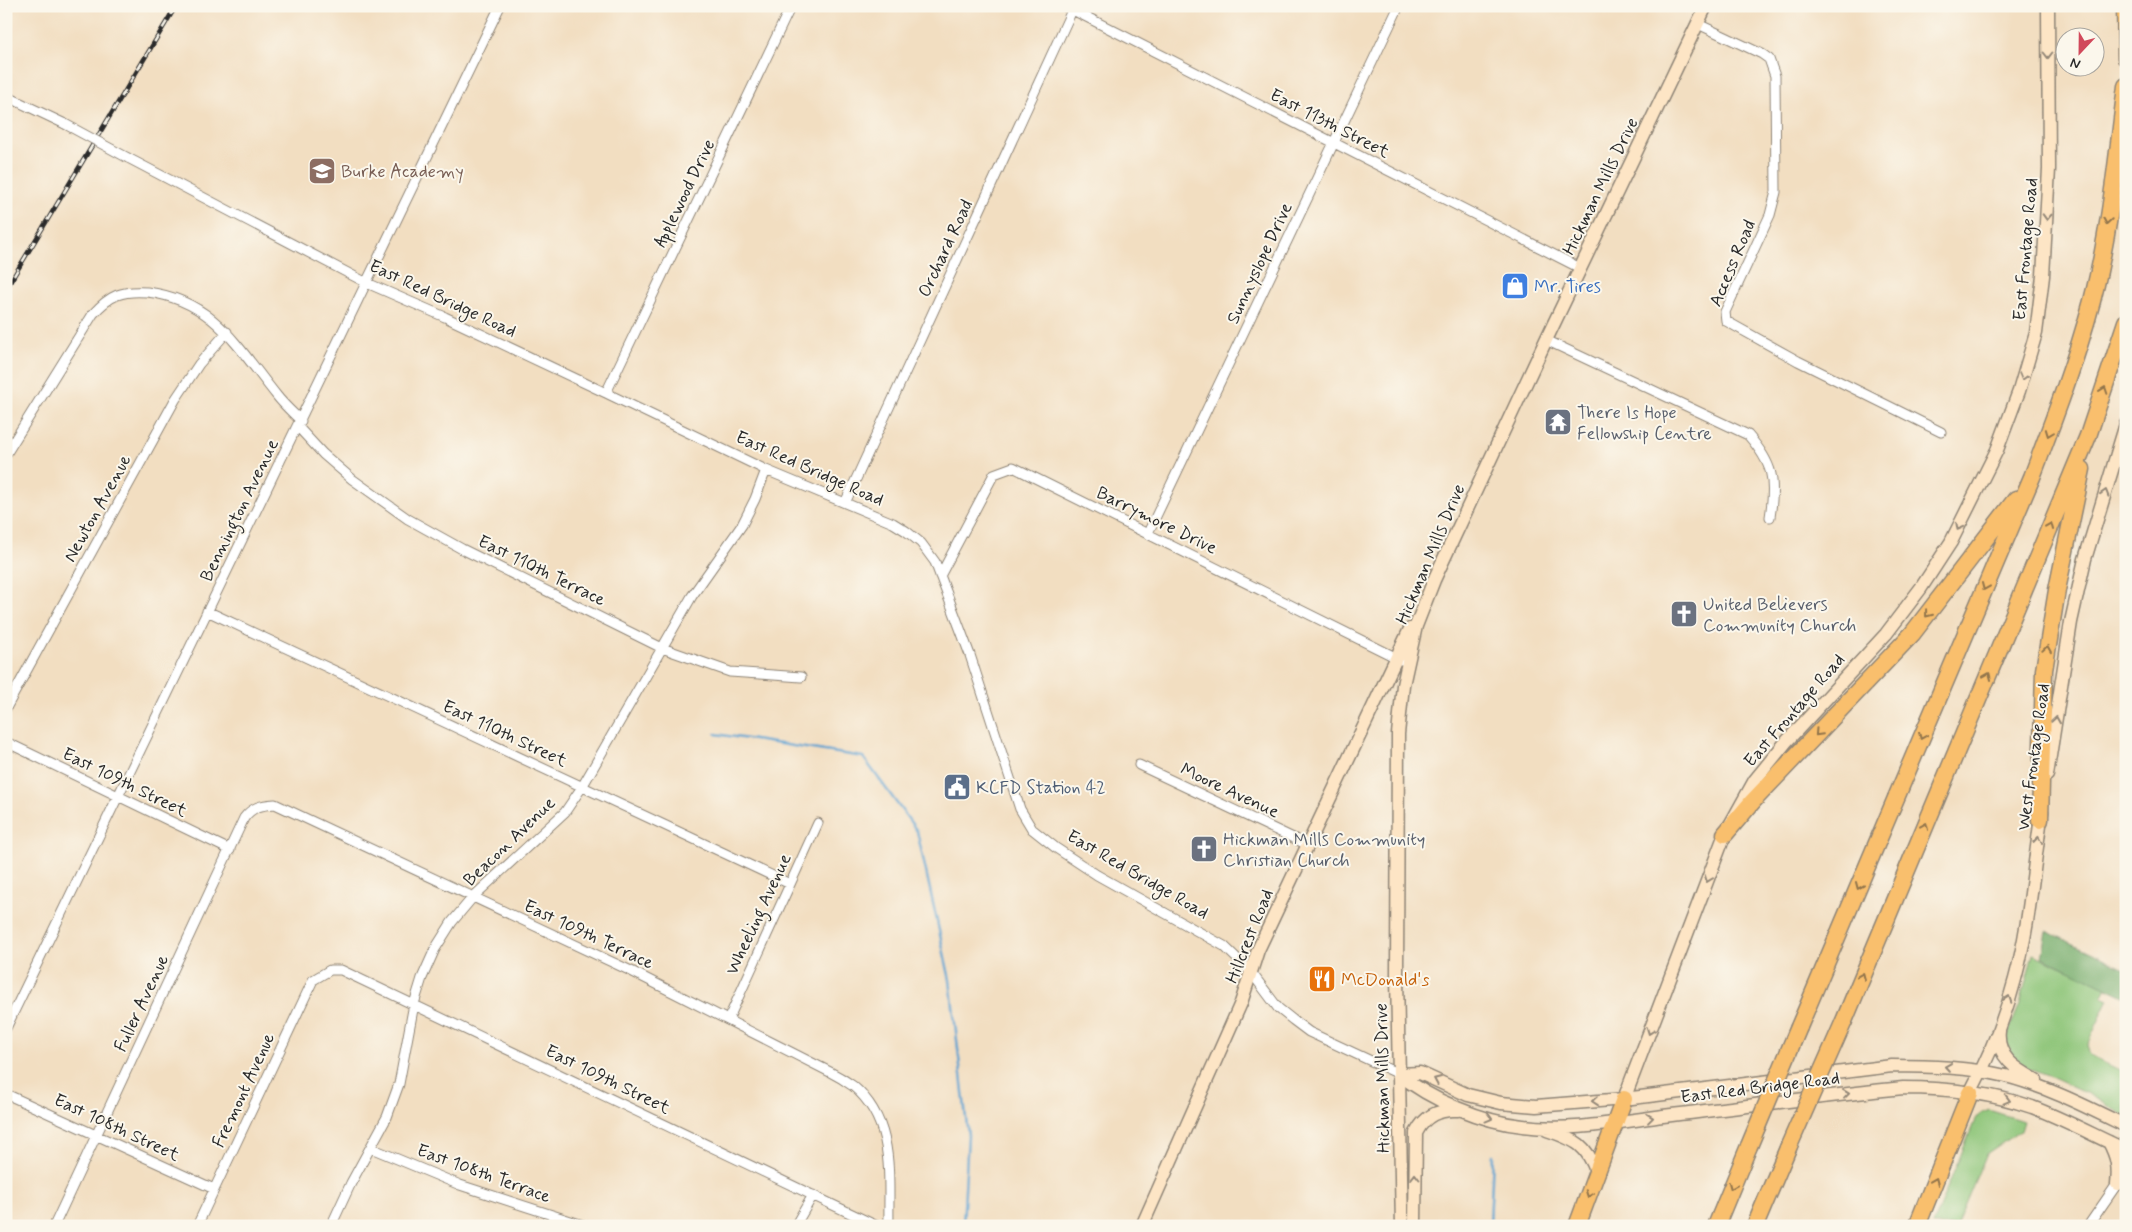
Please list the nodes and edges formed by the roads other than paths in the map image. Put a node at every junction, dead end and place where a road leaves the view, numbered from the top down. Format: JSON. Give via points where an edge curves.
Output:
{"nodes":[{"id":1,"x":500,"y":6,"type":"edge"},
{"id":2,"x":791,"y":6,"type":"edge"},
{"id":3,"x":1398,"y":6,"type":"edge"},
{"id":4,"x":1706,"y":6,"type":"edge"},
{"id":5,"x":2048,"y":6,"type":"edge"},
{"id":6,"x":2125,"y":6,"type":"edge"},
{"id":7,"x":1071,"y":8,"type":"edge"},
{"id":8,"x":1698,"y":24,"type":"junction"},
{"id":9,"x":2126,"y":58,"type":"edge"},
{"id":10,"x":2126,"y":86,"type":"edge"},
{"id":11,"x":6,"y":96,"type":"edge"},
{"id":12,"x":1333,"y":143,"type":"junction"},
{"id":13,"x":1580,"y":268,"type":"junction"},
{"id":14,"x":367,"y":283,"type":"junction"},
{"id":15,"x":2126,"y":322,"type":"edge"},
{"id":16,"x":227,"y":332,"type":"junction"},
{"id":17,"x":1546,"y":340,"type":"junction"},
{"id":18,"x":606,"y":393,"type":"junction"},
{"id":19,"x":299,"y":424,"type":"junction"},
{"id":20,"x":2126,"y":424,"type":"edge"},
{"id":21,"x":1940,"y":432,"type":"dead end"},
{"id":22,"x":2088,"y":436,"type":"junction"},
{"id":23,"x":6,"y":454,"type":"edge"},
{"id":24,"x":766,"y":470,"type":"junction"},
{"id":25,"x":2032,"y":477,"type":"junction"},
{"id":26,"x":845,"y":503,"type":"junction"},
{"id":27,"x":1770,"y":517,"type":"dead end"},
{"id":28,"x":1148,"y":533,"type":"junction"},
{"id":29,"x":940,"y":576,"type":"junction"},
{"id":30,"x":1434,"y":580,"type":"junction"},
{"id":31,"x":207,"y":611,"type":"junction"},
{"id":32,"x":662,"y":648,"type":"junction"},
{"id":33,"x":1396,"y":658,"type":"junction"},
{"id":34,"x":1408,"y":663,"type":"junction"},
{"id":35,"x":802,"y":677,"type":"dead end"},
{"id":36,"x":6,"y":708,"type":"edge"},
{"id":37,"x":6,"y":742,"type":"edge"},
{"id":38,"x":1139,"y":765,"type":"dead end"},
{"id":39,"x":582,"y":787,"type":"junction"},
{"id":40,"x":117,"y":796,"type":"junction"},
{"id":41,"x":267,"y":804,"type":"joint"},
{"id":42,"x":2040,"y":820,"type":"junction"},
{"id":43,"x":818,"y":823,"type":"dead end"},
{"id":44,"x":1725,"y":834,"type":"junction"},
{"id":45,"x":1308,"y":845,"type":"junction"},
{"id":46,"x":230,"y":850,"type":"junction"},
{"id":47,"x":790,"y":884,"type":"junction"},
{"id":48,"x":473,"y":897,"type":"junction"},
{"id":49,"x":1251,"y":972,"type":"junction"},
{"id":50,"x":324,"y":973,"type":"joint"},
{"id":51,"x":414,"y":1004,"type":"junction"},
{"id":52,"x":728,"y":1020,"type":"junction"},
{"id":53,"x":1999,"y":1026,"type":"junction"},
{"id":54,"x":6,"y":1028,"type":"edge"},
{"id":55,"x":1981,"y":1072,"type":"junction"},
{"id":56,"x":1400,"y":1074,"type":"junction"},
{"id":57,"x":1970,"y":1093,"type":"junction"},
{"id":58,"x":6,"y":1094,"type":"edge"},
{"id":59,"x":1624,"y":1099,"type":"junction"},
{"id":60,"x":2071,"y":1100,"type":"junction"},
{"id":61,"x":1464,"y":1110,"type":"junction"},
{"id":62,"x":1615,"y":1122,"type":"junction"},
{"id":63,"x":2126,"y":1126,"type":"edge"},
{"id":64,"x":1540,"y":1127,"type":"junction"},
{"id":65,"x":97,"y":1136,"type":"junction"},
{"id":66,"x":2095,"y":1136,"type":"junction"},
{"id":67,"x":2109,"y":1142,"type":"junction"},
{"id":68,"x":2126,"y":1142,"type":"edge"},
{"id":69,"x":371,"y":1148,"type":"junction"},
{"id":70,"x":2126,"y":1150,"type":"edge"},
{"id":71,"x":2126,"y":1171,"type":"edge"},
{"id":72,"x":1596,"y":1173,"type":"junction"},
{"id":73,"x":2122,"y":1182,"type":"edge"},
{"id":74,"x":214,"y":1189,"type":"junction"},
{"id":75,"x":813,"y":1195,"type":"junction"},
{"id":76,"x":54,"y":1226,"type":"edge"},
{"id":77,"x":197,"y":1226,"type":"edge"},
{"id":78,"x":331,"y":1226,"type":"edge"},
{"id":79,"x":586,"y":1226,"type":"edge"},
{"id":80,"x":795,"y":1226,"type":"edge"},
{"id":81,"x":877,"y":1226,"type":"edge"},
{"id":82,"x":889,"y":1226,"type":"edge"},
{"id":83,"x":1142,"y":1226,"type":"edge"},
{"id":84,"x":1402,"y":1226,"type":"edge"},
{"id":85,"x":1415,"y":1226,"type":"edge"},
{"id":86,"x":1577,"y":1226,"type":"edge"},
{"id":87,"x":1716,"y":1226,"type":"edge"},
{"id":88,"x":1754,"y":1226,"type":"edge"},
{"id":89,"x":1917,"y":1226,"type":"edge"},
{"id":90,"x":2088,"y":1226,"type":"edge"}],
"edges":[{"from":1,"to":14,"type":"street","name":"Bennington Avenue"},
{"from":2,"to":18,"type":"street","name":"Applewood Drive"},
{"from":3,"to":12,"type":"street","name":"Sunnyslope Drive"},
{"from":4,"to":8,"type":"street","name":"Hickman Mills Drive"},
{"from":5,"to":44,"type":"street","name":"East Frontage Road","one_way":true,"via":[[2049,169],[2044,276],[2036,333],[1997,450],[1951,542],[1921,588],[1886,634],[1755,780]]},
{"from":6,"to":9,"type":"highway"},
{"from":7,"to":12,"type":"street","name":"East 113th Street"},
{"from":7,"to":26,"type":"street","name":"Orchard Road"},
{"from":8,"to":13,"type":"street","name":"Hickman Mills Drive"},
{"from":8,"to":21,"type":"street","name":"Access Road","via":[[1762,54],[1769,60],[1775,76],[1776,192],[1770,215],[1725,312],[1726,321]]},
{"from":10,"to":25,"type":"highway","one_way":true,"via":[[2117,162],[2092,300],[2066,389]]},
{"from":11,"to":14,"type":"street","name":"East Red Bridge Road","bridge":true},
{"from":12,"to":13,"type":"street","name":"East 113th Street"},
{"from":12,"to":28,"type":"street","name":"Sunnyslope Drive"},
{"from":13,"to":17,"type":"street","name":"Hickman Mills Drive"},
{"from":14,"to":18,"type":"street","name":"East Red Bridge Road"},
{"from":14,"to":19,"type":"street","name":"Bennington Avenue"},
{"from":22,"to":15,"type":"highway","one_way":true},
{"from":16,"to":19,"type":"street","name":"East 110th Terrace"},
{"from":16,"to":23,"type":"street","name":"East 110th Terrace","via":[[202,310],[164,294],[130,291],[113,296],[93,314]]},
{"from":16,"to":36,"type":"street","name":"Newton Avenue","via":[[199,364],[175,400]]},
{"from":17,"to":27,"type":"street","via":[[1748,435],[1764,453],[1771,471],[1774,495]]},
{"from":17,"to":30,"type":"street","name":"Hickman Mills Drive"},
{"from":18,"to":24,"type":"street","name":"East Red Bridge Road"},
{"from":19,"to":31,"type":"street","name":"Bennington Avenue"},
{"from":19,"to":32,"type":"street","name":"East 110th Terrace","via":[[324,454],[352,479],[408,519]]},
{"from":42,"to":20,"type":"street","name":"West Frontage Road","one_way":true,"via":[[2073,613],[2085,559]]},
{"from":42,"to":22,"type":"highway","one_way":true,"via":[[2044,670]]},
{"from":88,"to":22,"type":"highway","one_way":true,"bridge":true,"via":[[1844,1021]]},
{"from":24,"to":26,"type":"street","name":"East Red Bridge Road"},
{"from":24,"to":32,"type":"street","name":"Beacon Avenue","via":[[742,525],[692,596]]},
{"from":25,"to":44,"type":"highway","one_way":true,"via":[[1912,634]]},
{"from":25,"to":87,"type":"highway","one_way":true,"bridge":true},
{"from":26,"to":29,"type":"street","name":"East Red Bridge Road","via":[[906,530],[921,543],[935,562]]},
{"from":28,"to":29,"type":"street","name":"Barrymore Drive","via":[[1013,467],[994,474]]},
{"from":28,"to":33,"type":"street","name":"Barrymore Drive"},
{"from":29,"to":49,"type":"street","name":"East Red Bridge Road","via":[[970,655],[1020,809],[1032,829],[1097,875],[1212,937]]},
{"from":30,"to":33,"type":"street","name":"Hillcrest Road"},
{"from":30,"to":34,"type":"street","name":"Hickman Mills Drive","via":[[1416,626]]},
{"from":31,"to":39,"type":"street","name":"East 110th Street"},
{"from":31,"to":40,"type":"street","name":"Bennington Avenue"},
{"from":32,"to":35,"type":"street","name":"East 110th Terrace","via":[[730,672]]},
{"from":32,"to":39,"type":"street","name":"Beacon Avenue"},
{"from":33,"to":34,"type":"street","name":"Barrymore Drive"},
{"from":33,"to":45,"type":"street","name":"Hillcrest Road"},
{"from":34,"to":56,"type":"street","name":"Hickman Mills Drive","via":[[1398,734]]},
{"from":37,"to":40,"type":"street","name":"East 109th Street"},
{"from":38,"to":45,"type":"street","name":"Moore Avenue"},
{"from":39,"to":47,"type":"street","name":"East 110th Street"},
{"from":39,"to":48,"type":"street","name":"Beacon Avenue","via":[[565,812]]},
{"from":40,"to":46,"type":"street","name":"East 109th Street"},
{"from":40,"to":54,"type":"street","name":"Bennington Avenue"},
{"from":41,"to":46,"type":"street","name":"Fuller Avenue","via":[[248,812]]},
{"from":41,"to":48,"type":"street","name":"East 109th Terrace","via":[[274,804]]},
{"from":53,"to":42,"type":"street","name":"West Frontage Road","one_way":true,"via":[[2019,962]]},
{"from":43,"to":47,"type":"street","name":"Wheeling Avenue"},
{"from":44,"to":59,"type":"street","name":"East Frontage Road","one_way":true},
{"from":45,"to":49,"type":"street","name":"Hillcrest Road","via":[[1258,950]]},
{"from":46,"to":65,"type":"street","name":"Fuller Avenue"},
{"from":47,"to":52,"type":"street","name":"Wheeling Avenue"},
{"from":48,"to":51,"type":"street","name":"Beacon Avenue","via":[[435,949]]},
{"from":48,"to":52,"type":"street","name":"East 109th Terrace"},
{"from":49,"to":56,"type":"street","name":"East Red Bridge Road","via":[[1273,1001],[1309,1032]]},
{"from":49,"to":83,"type":"street","name":"Hillcrest Road","via":[[1241,1003]]},
{"from":50,"to":51,"type":"street","name":"East 109th Street","via":[[341,970]]},
{"from":50,"to":74,"type":"street","name":"Fremont Avenue","via":[[313,980]]},
{"from":51,"to":69,"type":"street","name":"Beacon Avenue","via":[[398,1084],[387,1117]]},
{"from":51,"to":75,"type":"street","name":"East 109th Street"},
{"from":52,"to":82,"type":"street","name":"East 109th Terrace","via":[[830,1072],[853,1086],[870,1103],[887,1143]]},
{"from":53,"to":55,"type":"street","name":"West Frontage Road"},
{"from":53,"to":60,"type":"street","via":[[1998,1042],[2010,1064]]},
{"from":55,"to":57,"type":"street","name":"West Frontage Road"},
{"from":55,"to":59,"type":"street","name":"East Red Bridge Road","one_way":true,"via":[[1936,1066],[1892,1066]]},
{"from":55,"to":60,"type":"street","name":"East Red Bridge Road","via":[[2032,1085]]},
{"from":59,"to":56,"type":"street","name":"East Red Bridge Road","one_way":true,"via":[[1536,1106],[1501,1103],[1468,1095],[1420,1073]]},
{"from":56,"to":61,"type":"street","name":"East Red Bridge Road","via":[[1415,1087]]},
{"from":56,"to":84,"type":"street","name":"Hickman Mills Drive"},
{"from":62,"to":57,"type":"street","name":"East Red Bridge Road","one_way":true,"via":[[1904,1088]]},
{"from":57,"to":66,"type":"street","name":"East Red Bridge Road","one_way":true,"via":[[2031,1107]]},
{"from":89,"to":57,"type":"highway","one_way":true},
{"from":58,"to":65,"type":"street","name":"East 108th Street"},
{"from":59,"to":62,"type":"highway"},
{"from":60,"to":63,"type":"street","name":"East Red Bridge Road"},
{"from":61,"to":64,"type":"street","name":"East Red Bridge Road","one_way":true,"via":[[1485,1118]]},
{"from":85,"to":61,"type":"street","one_way":true,"via":[[1416,1133],[1430,1115]]},
{"from":62,"to":64,"type":"street","name":"East Red Bridge Road"},
{"from":62,"to":72,"type":"highway"},
{"from":64,"to":72,"type":"street","via":[[1582,1145],[1591,1156]]},
{"from":65,"to":74,"type":"street","name":"East 108th Street"},
{"from":65,"to":76,"type":"street","name":"Fuller Avenue"},
{"from":66,"to":67,"type":"street","name":"East Red Bridge Road"},
{"from":66,"to":68,"type":"street"},
{"from":67,"to":70,"type":"street","name":"East Red Bridge Road"},
{"from":67,"to":73,"type":"street","via":[[2116,1154]]},
{"from":69,"to":78,"type":"street","name":"Beacon Avenue"},
{"from":69,"to":79,"type":"street","name":"East 108th Terrace","via":[[460,1184]]},
{"from":71,"to":73,"type":"street"},
{"from":72,"to":86,"type":"highway","one_way":true},
{"from":73,"to":90,"type":"street"},
{"from":74,"to":77,"type":"street","name":"Fremont Avenue"},
{"from":75,"to":80,"type":"street"},
{"from":75,"to":81,"type":"street","name":"East 109th Street"}]}
